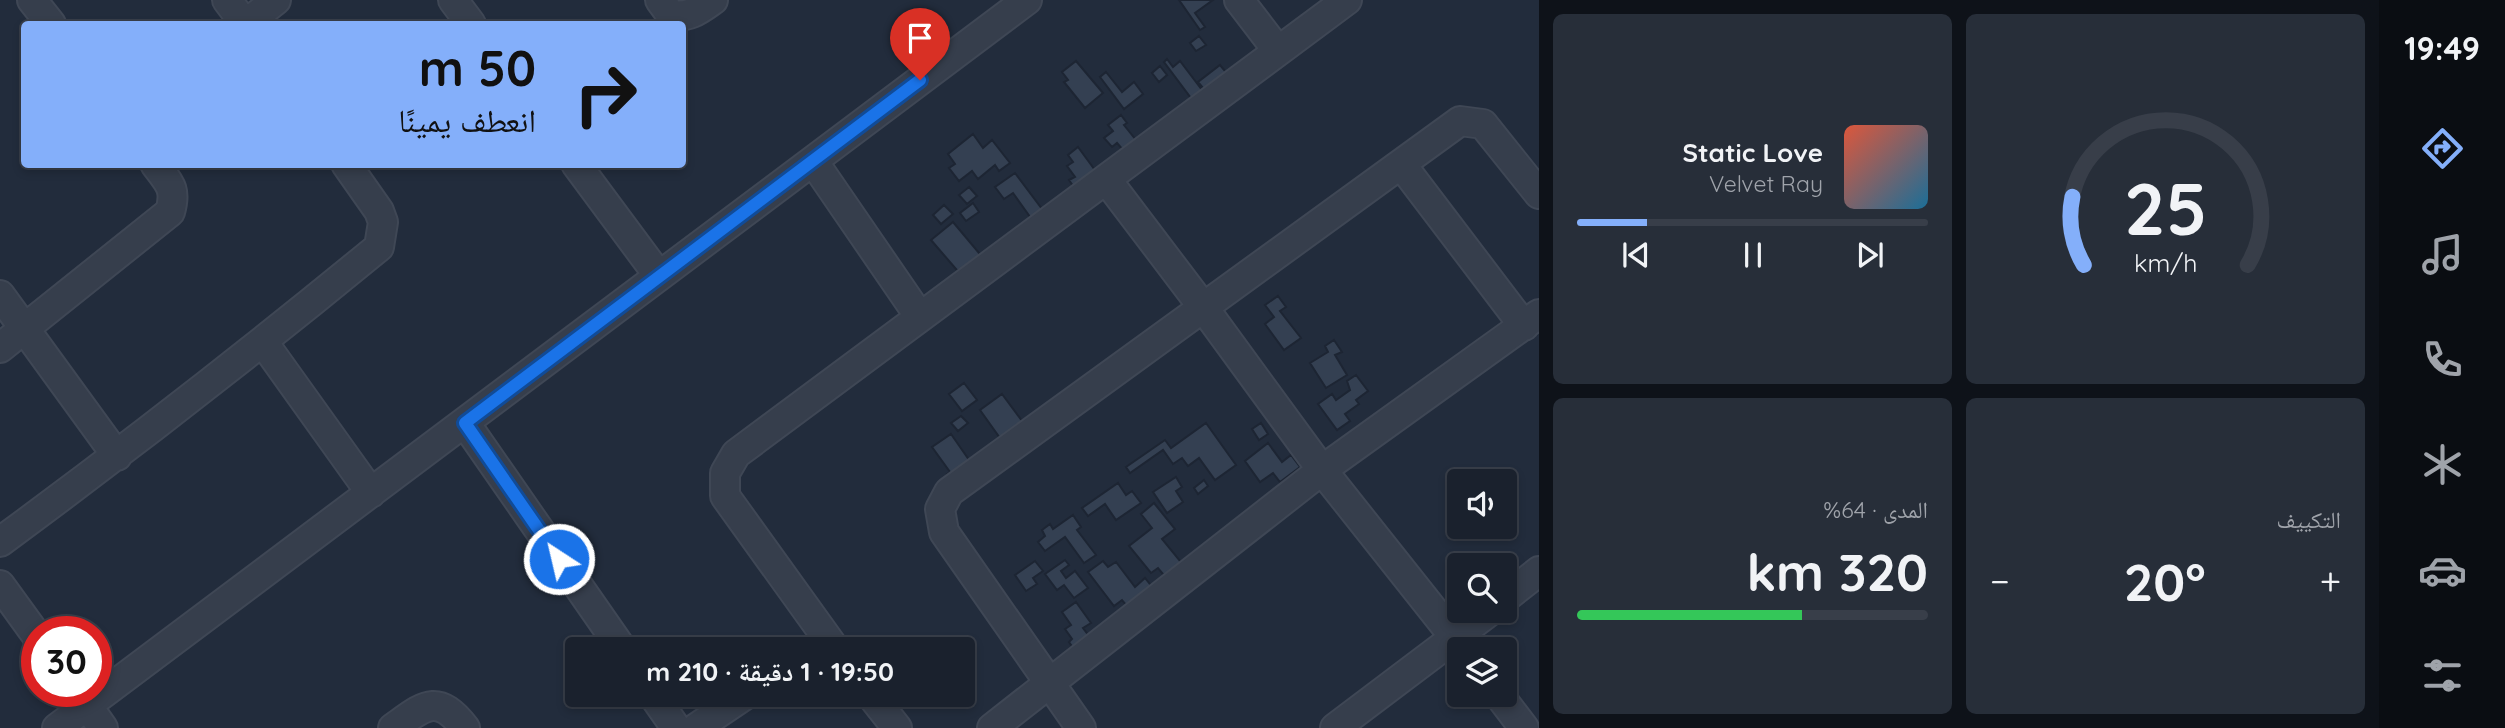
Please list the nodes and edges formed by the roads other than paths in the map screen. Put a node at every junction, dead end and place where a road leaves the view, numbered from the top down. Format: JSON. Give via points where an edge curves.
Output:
{"nodes":[{"id":1,"x":32,"y":0,"type":"edge"},
{"id":2,"x":227,"y":0,"type":"edge"},
{"id":3,"x":276,"y":0,"type":"edge"},
{"id":4,"x":453,"y":0,"type":"edge"},
{"id":5,"x":660,"y":0,"type":"edge"},
{"id":6,"x":713,"y":0,"type":"edge"},
{"id":7,"x":1027,"y":0,"type":"edge"},
{"id":8,"x":1240,"y":0,"type":"edge"},
{"id":9,"x":1347,"y":0,"type":"edge"},
{"id":10,"x":49,"y":21,"type":"edge"},
{"id":11,"x":244,"y":21,"type":"edge"},
{"id":12,"x":250,"y":21,"type":"edge"},
{"id":13,"x":469,"y":21,"type":"edge"},
{"id":14,"x":1278,"y":51,"type":"junction"},
{"id":15,"x":813,"y":161,"type":"junction"},
{"id":16,"x":1401,"y":164,"type":"junction"},
{"id":17,"x":158,"y":168,"type":"edge"},
{"id":18,"x":354,"y":168,"type":"edge"},
{"id":19,"x":579,"y":168,"type":"edge"},
{"id":20,"x":1106,"y":179,"type":"junction"},
{"id":21,"x":1539,"y":194,"type":"edge"},
{"id":22,"x":659,"y":276,"type":"junction"},
{"id":23,"x":0,"y":295,"type":"edge"},
{"id":24,"x":1203,"y":307,"type":"junction"},
{"id":25,"x":920,"y":317,"type":"junction"},
{"id":26,"x":1531,"y":320,"type":"edge"},
{"id":27,"x":25,"y":329,"type":"junction"},
{"id":28,"x":262,"y":342,"type":"junction"},
{"id":29,"x":0,"y":348,"type":"edge"},
{"id":30,"x":465,"y":423,"type":"junction"},
{"id":31,"x":117,"y":456,"type":"junction"},
{"id":32,"x":1322,"y":470,"type":"junction"},
{"id":33,"x":371,"y":494,"type":"junction"},
{"id":34,"x":0,"y":542,"type":"edge"},
{"id":35,"x":1539,"y":571,"type":"edge"},
{"id":36,"x":0,"y":585,"type":"edge"},
{"id":37,"x":1517,"y":588,"type":"edge"},
{"id":38,"x":22,"y":616,"type":"edge"},
{"id":39,"x":1479,"y":623,"type":"edge"},
{"id":40,"x":614,"y":637,"type":"edge"},
{"id":41,"x":818,"y":637,"type":"edge"},
{"id":42,"x":1454,"y":637,"type":"edge"},
{"id":43,"x":1466,"y":637,"type":"edge"},
{"id":44,"x":1447,"y":653,"type":"edge"},
{"id":45,"x":112,"y":677,"type":"edge"},
{"id":46,"x":1050,"y":684,"type":"junction"},
{"id":47,"x":74,"y":707,"type":"edge"},
{"id":48,"x":88,"y":707,"type":"edge"},
{"id":49,"x":662,"y":707,"type":"edge"},
{"id":50,"x":727,"y":707,"type":"edge"},
{"id":51,"x":880,"y":707,"type":"edge"},
{"id":52,"x":1508,"y":707,"type":"edge"},
{"id":53,"x":57,"y":728,"type":"edge"},
{"id":54,"x":103,"y":728,"type":"edge"},
{"id":55,"x":393,"y":728,"type":"edge"},
{"id":56,"x":465,"y":728,"type":"edge"},
{"id":57,"x":677,"y":728,"type":"edge"},
{"id":58,"x":696,"y":728,"type":"edge"},
{"id":59,"x":897,"y":728,"type":"edge"},
{"id":60,"x":992,"y":728,"type":"edge"},
{"id":61,"x":1081,"y":728,"type":"edge"},
{"id":62,"x":1335,"y":728,"type":"edge"},
{"id":63,"x":1524,"y":728,"type":"edge"}],
"edges":[{"from":1,"to":10,"type":"street"},
{"from":2,"to":11,"type":"street"},
{"from":3,"to":12,"type":"street"},
{"from":4,"to":13,"type":"street"},
{"from":5,"to":6,"type":"street","via":[[671,15],[682,17]]},
{"from":7,"to":15,"type":"street"},
{"from":8,"to":14,"type":"street"},
{"from":9,"to":14,"type":"street"},
{"from":14,"to":20,"type":"street"},
{"from":15,"to":22,"type":"street"},
{"from":15,"to":25,"type":"street"},
{"from":16,"to":21,"type":"street","via":[[1460,121],[1473,121],[1483,124]]},
{"from":16,"to":24,"type":"street"},
{"from":16,"to":26,"type":"street"},
{"from":17,"to":27,"type":"street","via":[[173,188],[170,212]]},
{"from":18,"to":28,"type":"street","via":[[383,222],[379,247]]},
{"from":19,"to":22,"type":"street"},
{"from":20,"to":24,"type":"street"},
{"from":20,"to":25,"type":"street"},
{"from":22,"to":30,"type":"street"},
{"from":23,"to":27,"type":"street"},
{"from":24,"to":32,"type":"street"},
{"from":24,"to":46,"type":"street","via":[[949,492],[940,509],[944,532]]},
{"from":25,"to":41,"type":"street","via":[[736,454],[725,473],[725,496]]},
{"from":26,"to":32,"type":"street"},
{"from":27,"to":29,"type":"street"},
{"from":27,"to":31,"type":"street"},
{"from":28,"to":31,"type":"street"},
{"from":28,"to":33,"type":"street"},
{"from":30,"to":33,"type":"street"},
{"from":30,"to":40,"type":"street"},
{"from":31,"to":34,"type":"street"},
{"from":32,"to":42,"type":"street"},
{"from":32,"to":46,"type":"street"},
{"from":33,"to":45,"type":"street"},
{"from":35,"to":37,"type":"street"},
{"from":36,"to":38,"type":"street"},
{"from":39,"to":43,"type":"street"},
{"from":44,"to":62,"type":"street"},
{"from":46,"to":60,"type":"street"},
{"from":46,"to":61,"type":"street"},
{"from":47,"to":53,"type":"street"},
{"from":48,"to":54,"type":"street"},
{"from":49,"to":57,"type":"street"},
{"from":50,"to":58,"type":"street"},
{"from":51,"to":59,"type":"street"},
{"from":52,"to":63,"type":"street"},
{"from":55,"to":56,"type":"street","via":[[423,707],[438,705],[453,713]]}]}
